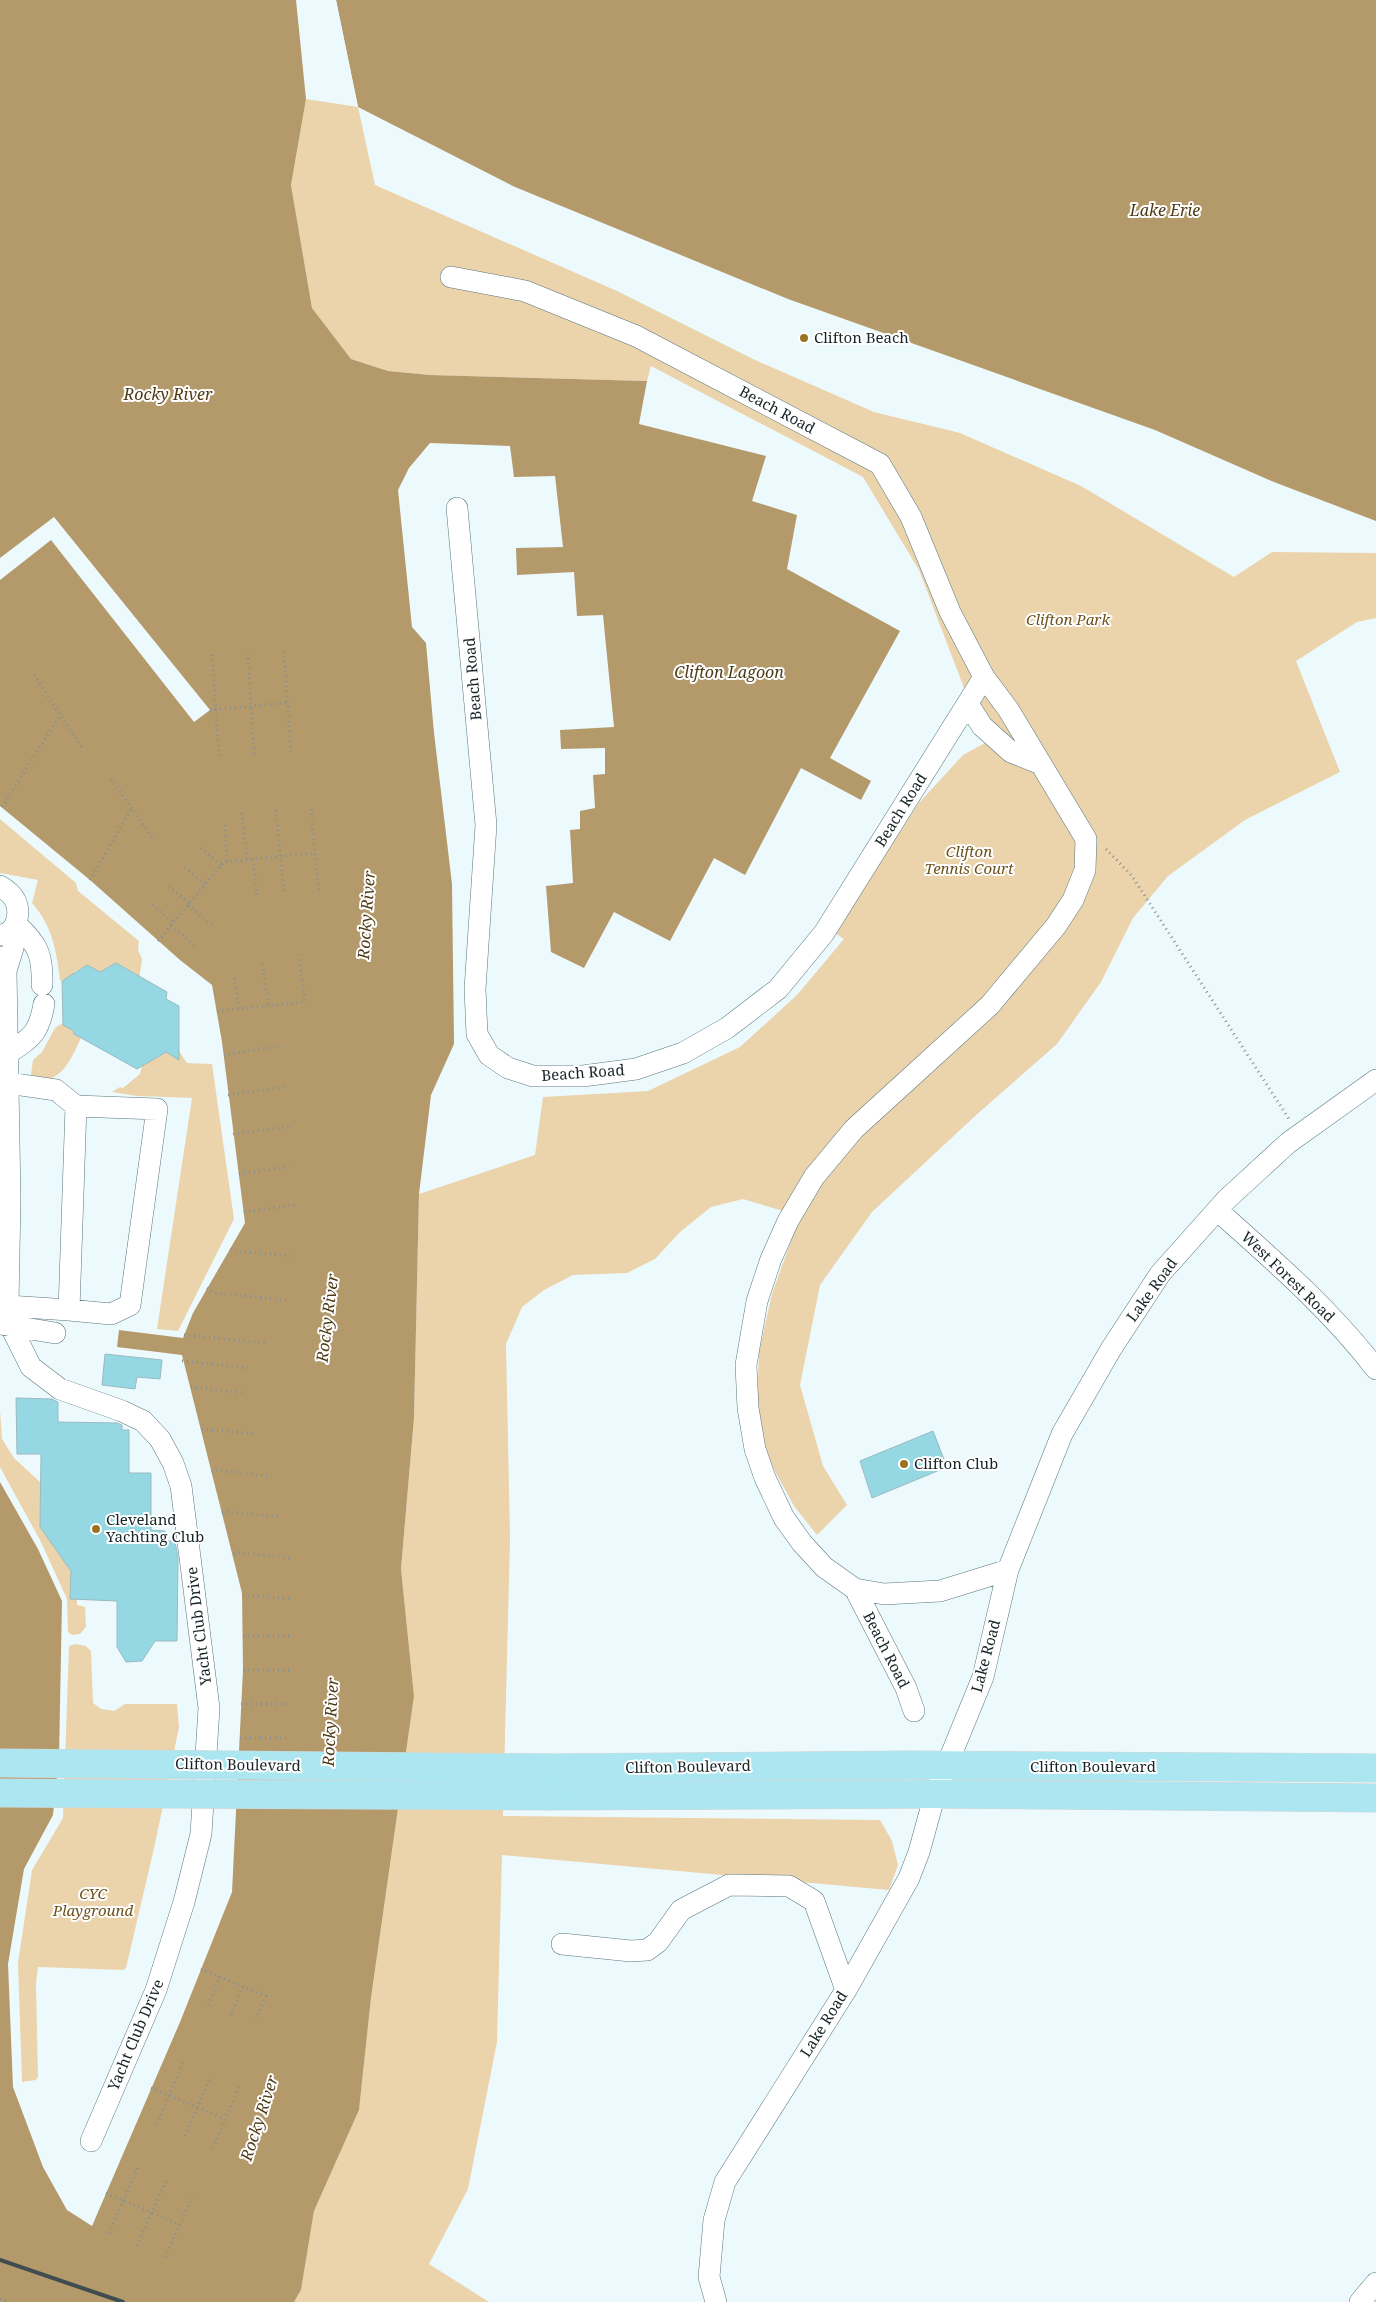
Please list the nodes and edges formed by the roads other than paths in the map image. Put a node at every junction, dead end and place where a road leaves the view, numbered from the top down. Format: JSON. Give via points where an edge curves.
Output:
{"nodes":[{"id":1,"x":451,"y":277,"type":"dead end"},
{"id":2,"x":456,"y":508,"type":"dead end"},
{"id":3,"x":984,"y":677,"type":"junction"},
{"id":4,"x":968,"y":704,"type":"junction"},
{"id":5,"x":1041,"y":764,"type":"junction"},
{"id":6,"x":0,"y":886,"type":"edge"},
{"id":7,"x":8,"y":929,"type":"edge"},
{"id":8,"x":3,"y":964,"type":"edge"},
{"id":9,"x":7,"y":1054,"type":"junction"},
{"id":10,"x":1376,"y":1080,"type":"edge"},
{"id":11,"x":8,"y":1083,"type":"junction"},
{"id":12,"x":76,"y":1106,"type":"junction"},
{"id":13,"x":1217,"y":1210,"type":"junction"},
{"id":14,"x":70,"y":1310,"type":"junction"},
{"id":15,"x":6,"y":1319,"type":"edge"},
{"id":16,"x":55,"y":1333,"type":"dead end"},
{"id":17,"x":1376,"y":1369,"type":"edge"},
{"id":18,"x":1008,"y":1570,"type":"junction"},
{"id":19,"x":855,"y":1589,"type":"junction"},
{"id":20,"x":914,"y":1711,"type":"dead end"},
{"id":21,"x":0,"y":1763,"type":"edge"},
{"id":22,"x":948,"y":1765,"type":"junction"},
{"id":23,"x":1376,"y":1768,"type":"edge"},
{"id":24,"x":0,"y":1793,"type":"edge"},
{"id":25,"x":934,"y":1794,"type":"junction"},
{"id":26,"x":1376,"y":1798,"type":"edge"},
{"id":27,"x":562,"y":1944,"type":"dead end"},
{"id":28,"x":846,"y":1990,"type":"junction"},
{"id":29,"x":91,"y":2140,"type":"dead end"},
{"id":30,"x":1376,"y":2283,"type":"edge"},
{"id":31,"x":716,"y":2302,"type":"edge"},
{"id":32,"x":1360,"y":2302,"type":"edge"}],
"edges":[{"from":1,"to":3,"type":"street","name":"Beach Road","via":[[525,291],[636,336],[880,464],[911,517],[950,612]]},
{"from":2,"to":4,"type":"street","name":"Beach Road","via":[[486,826],[475,989],[477,1034],[489,1055],[508,1068],[533,1076],[583,1076],[636,1069],[683,1053],[727,1028],[778,989],[824,934]]},
{"from":3,"to":4,"type":"street","name":"Beach Road"},
{"from":3,"to":5,"type":"street","name":"Beach Road","via":[[1008,709]]},
{"from":4,"to":5,"type":"street","via":[[982,726],[1012,752]]},
{"from":5,"to":19,"type":"street","name":"Beach Road","via":[[1086,839],[1085,870],[1073,900],[1056,926],[990,1005],[854,1129],[814,1177],[771,1259],[758,1301],[746,1364],[748,1408],[755,1449],[780,1510],[802,1543],[824,1568]]},
{"from":6,"to":7,"type":"street","name":"Yacht Club Drive","via":[[14,899],[17,912]]},
{"from":7,"to":8,"type":"street","name":"Yacht Club Drive","via":[[12,948]]},
{"from":7,"to":9,"type":"street","via":[[32,938],[39,952],[43,994],[40,1023],[32,1037]]},
{"from":8,"to":9,"type":"street","name":"Yacht Club Drive"},
{"from":9,"to":11,"type":"street","name":"Yacht Club Drive"},
{"from":10,"to":13,"type":"street","name":"Lake Road","via":[[1299,1135]]},
{"from":11,"to":12,"type":"street","via":[[56,1090]]},
{"from":11,"to":15,"type":"street","name":"Yacht Club Drive"},
{"from":12,"to":14,"type":"street"},
{"from":12,"to":14,"type":"street","via":[[157,1109],[130,1305],[111,1314]]},
{"from":13,"to":17,"type":"street","name":"West Forest Road","via":[[1305,1288]]},
{"from":13,"to":18,"type":"street","name":"Lake Road","via":[[1160,1274],[1108,1353],[1062,1434]]},
{"from":14,"to":15,"type":"street"},
{"from":15,"to":16,"type":"street"},
{"from":15,"to":29,"type":"street","name":"Yacht Club Drive","via":[[31,1368],[60,1389],[143,1421],[160,1439],[174,1463],[181,1486],[208,1708],[201,1834],[184,1902],[156,1990]]},
{"from":18,"to":19,"type":"street","name":"Beach Road","via":[[940,1591],[884,1594]]},
{"from":18,"to":22,"type":"street","name":"Lake Road","via":[[983,1677]]},
{"from":19,"to":20,"type":"street","name":"Beach Road","via":[[906,1688]]},
{"from":21,"to":22,"type":"main road","name":"Clifton Boulevard","bridge":true,"via":[[550,1768]]},
{"from":22,"to":23,"type":"main road","name":"Clifton Boulevard"},
{"from":22,"to":25,"type":"street","name":"Lake Road"},
{"from":24,"to":25,"type":"main road","name":"Clifton Boulevard","bridge":true},
{"from":25,"to":26,"type":"main road","name":"Clifton Boulevard"},
{"from":25,"to":28,"type":"street","name":"Lake Road","via":[[909,1878]]},
{"from":27,"to":28,"type":"street","via":[[647,1950],[658,1942],[681,1910],[729,1885],[789,1886],[814,1901]]},
{"from":28,"to":31,"type":"street","name":"Lake Road","via":[[725,2182],[714,2220],[709,2277]]},
{"from":30,"to":32,"type":"street"}]}
